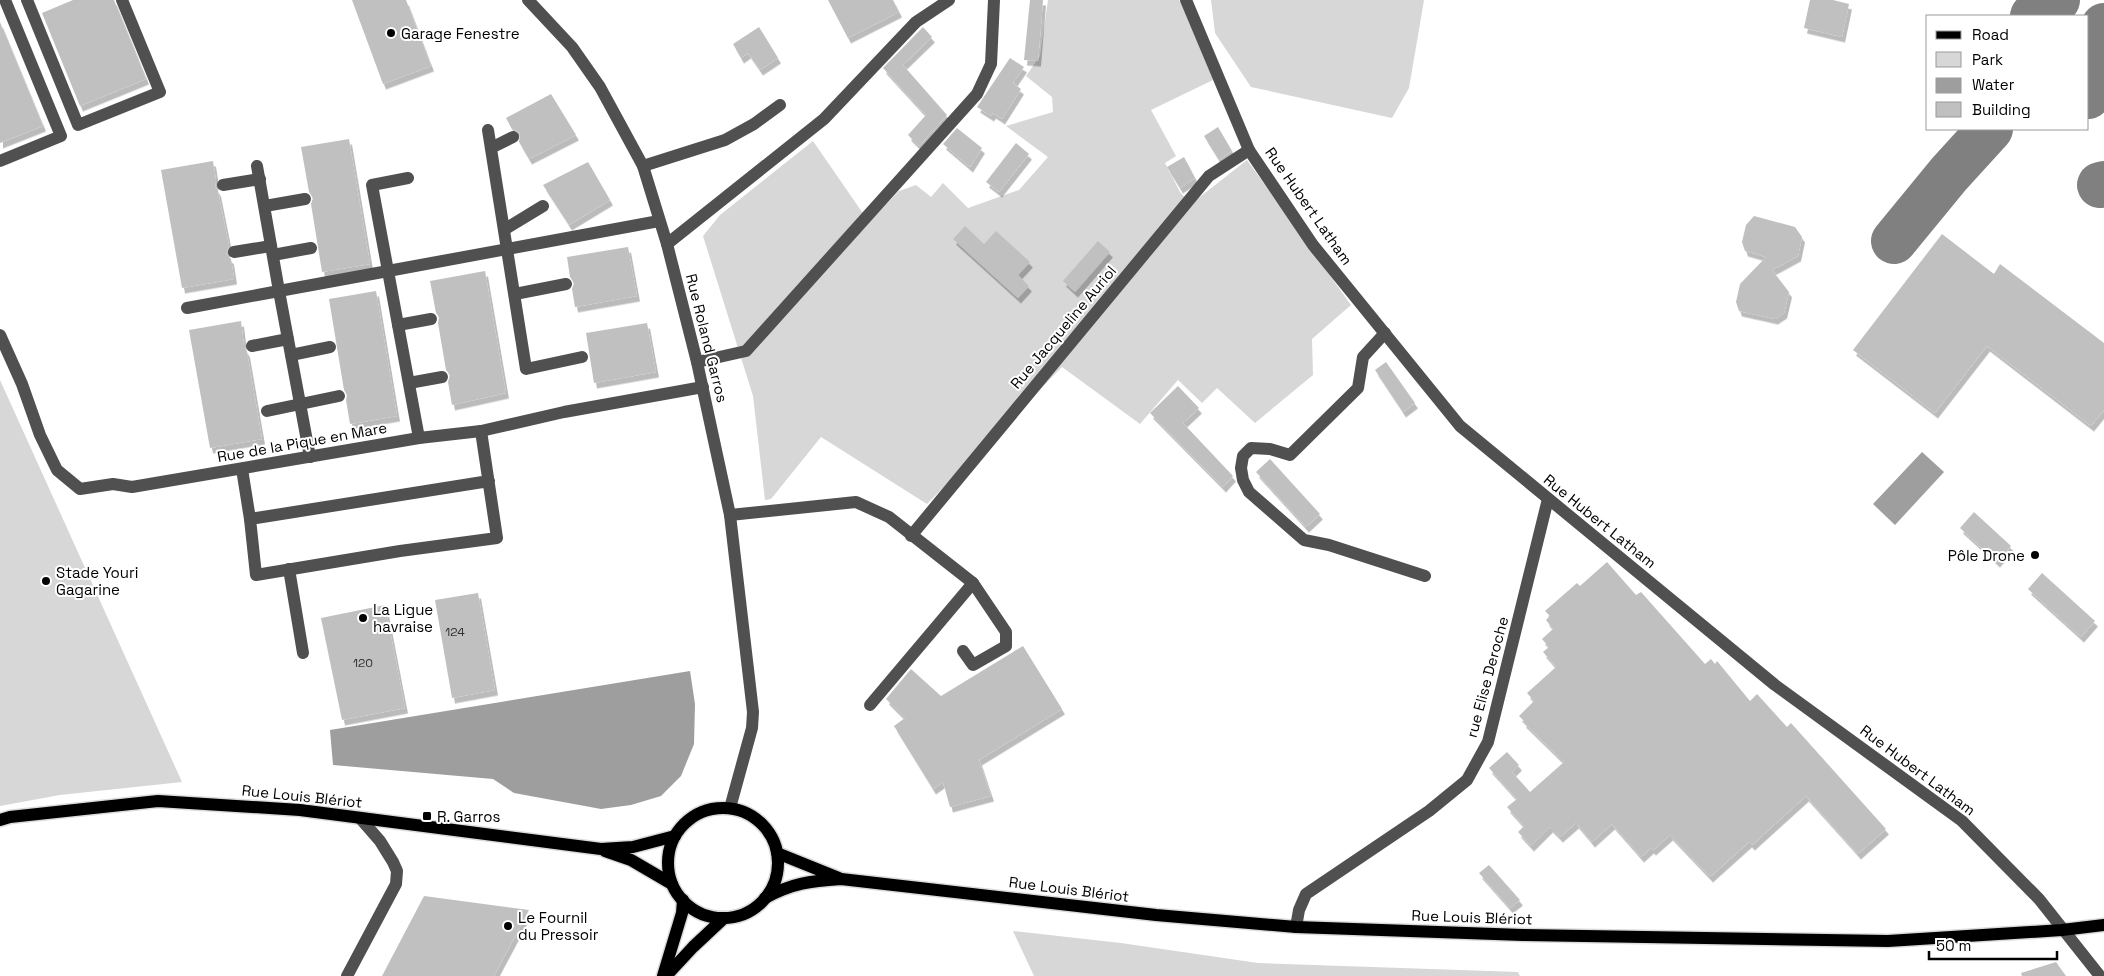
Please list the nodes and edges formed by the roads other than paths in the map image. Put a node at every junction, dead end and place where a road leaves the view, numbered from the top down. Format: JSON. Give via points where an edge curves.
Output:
{"nodes":[{"id":1,"x":5,"y":0,"type":"edge"},
{"id":2,"x":27,"y":0,"type":"edge"},
{"id":3,"x":122,"y":0,"type":"edge"},
{"id":4,"x":528,"y":0,"type":"edge"},
{"id":5,"x":949,"y":0,"type":"edge"},
{"id":6,"x":994,"y":0,"type":"edge"},
{"id":7,"x":1186,"y":0,"type":"edge"},
{"id":8,"x":0,"y":2,"type":"edge"},
{"id":9,"x":780,"y":105,"type":"dead end"},
{"id":10,"x":488,"y":130,"type":"dead end"},
{"id":11,"x":513,"y":137,"type":"dead end"},
{"id":12,"x":491,"y":148,"type":"junction"},
{"id":13,"x":1249,"y":150,"type":"junction"},
{"id":14,"x":0,"y":161,"type":"edge"},
{"id":15,"x":258,"y":166,"type":"dead end"},
{"id":16,"x":643,"y":166,"type":"junction"},
{"id":17,"x":408,"y":178,"type":"dead end"},
{"id":18,"x":260,"y":180,"type":"junction"},
{"id":19,"x":224,"y":185,"type":"dead end"},
{"id":20,"x":305,"y":199,"type":"dead end"},
{"id":21,"x":265,"y":206,"type":"junction"},
{"id":22,"x":543,"y":206,"type":"dead end"},
{"id":23,"x":660,"y":221,"type":"junction"},
{"id":24,"x":505,"y":228,"type":"junction"},
{"id":25,"x":667,"y":244,"type":"junction"},
{"id":26,"x":311,"y":248,"type":"dead end"},
{"id":27,"x":508,"y":249,"type":"junction"},
{"id":28,"x":272,"y":250,"type":"junction"},
{"id":29,"x":234,"y":252,"type":"dead end"},
{"id":30,"x":388,"y":272,"type":"junction"},
{"id":31,"x":566,"y":284,"type":"dead end"},
{"id":32,"x":280,"y":291,"type":"junction"},
{"id":33,"x":515,"y":294,"type":"junction"},
{"id":34,"x":187,"y":308,"type":"dead end"},
{"id":35,"x":431,"y":318,"type":"dead end"},
{"id":36,"x":398,"y":325,"type":"junction"},
{"id":37,"x":1385,"y":333,"type":"junction"},
{"id":38,"x":0,"y":335,"type":"edge"},
{"id":39,"x":288,"y":339,"type":"junction"},
{"id":40,"x":252,"y":346,"type":"dead end"},
{"id":41,"x":330,"y":347,"type":"dead end"},
{"id":42,"x":291,"y":354,"type":"junction"},
{"id":43,"x":582,"y":357,"type":"dead end"},
{"id":44,"x":697,"y":362,"type":"junction"},
{"id":45,"x":442,"y":377,"type":"dead end"},
{"id":46,"x":409,"y":383,"type":"junction"},
{"id":47,"x":703,"y":387,"type":"junction"},
{"id":48,"x":339,"y":396,"type":"dead end"},
{"id":49,"x":300,"y":404,"type":"junction"},
{"id":50,"x":267,"y":411,"type":"dead end"},
{"id":51,"x":481,"y":431,"type":"junction"},
{"id":52,"x":419,"y":438,"type":"junction"},
{"id":53,"x":310,"y":457,"type":"junction"},
{"id":54,"x":242,"y":469,"type":"junction"},
{"id":55,"x":489,"y":481,"type":"junction"},
{"id":56,"x":1548,"y":499,"type":"junction"},
{"id":57,"x":730,"y":514,"type":"junction"},
{"id":58,"x":250,"y":519,"type":"junction"},
{"id":59,"x":911,"y":536,"type":"junction"},
{"id":60,"x":289,"y":569,"type":"junction"},
{"id":61,"x":1425,"y":576,"type":"dead end"},
{"id":62,"x":973,"y":583,"type":"junction"},
{"id":63,"x":963,"y":651,"type":"dead end"},
{"id":64,"x":303,"y":653,"type":"dead end"},
{"id":65,"x":870,"y":705,"type":"dead end"},
{"id":66,"x":730,"y":808,"type":"junction"},
{"id":67,"x":360,"y":818,"type":"junction"},
{"id":68,"x":0,"y":820,"type":"edge"},
{"id":69,"x":674,"y":836,"type":"junction"},
{"id":70,"x":601,"y":849,"type":"junction"},
{"id":71,"x":777,"y":853,"type":"junction"},
{"id":72,"x":841,"y":879,"type":"junction"},
{"id":73,"x":672,"y":884,"type":"junction"},
{"id":74,"x":765,"y":898,"type":"junction"},
{"id":75,"x":682,"y":900,"type":"junction"},
{"id":76,"x":724,"y":918,"type":"junction"},
{"id":77,"x":2104,"y":925,"type":"edge"},
{"id":78,"x":1296,"y":927,"type":"junction"},
{"id":79,"x":2062,"y":930,"type":"junction"},
{"id":80,"x":347,"y":976,"type":"edge"},
{"id":81,"x":664,"y":976,"type":"edge"},
{"id":82,"x":2100,"y":976,"type":"edge"}],
"edges":[{"from":1,"to":8,"type":"street"},
{"from":1,"to":14,"type":"street","via":[[61,136]]},
{"from":2,"to":3,"type":"street","via":[[78,125],[160,92]]},
{"from":4,"to":16,"type":"street","name":"Rue Roland Garros","via":[[572,47],[600,87]]},
{"from":5,"to":25,"type":"street","via":[[916,22],[824,119]]},
{"from":6,"to":44,"type":"street","via":[[991,64],[977,94],[746,351]]},
{"from":7,"to":13,"type":"street","name":"Rue Hubert Latham"},
{"from":9,"to":16,"type":"street","via":[[725,140]]},
{"from":10,"to":12,"type":"street"},
{"from":11,"to":12,"type":"street"},
{"from":12,"to":24,"type":"street"},
{"from":13,"to":37,"type":"street","name":"Rue Hubert Latham","via":[[1313,245]]},
{"from":13,"to":59,"type":"street","name":"Rue Jacqueline Auriol","via":[[1209,176]]},
{"from":15,"to":18,"type":"street"},
{"from":16,"to":23,"type":"street","name":"Rue Roland Garros"},
{"from":17,"to":30,"type":"street","via":[[372,185]]},
{"from":18,"to":19,"type":"street"},
{"from":18,"to":21,"type":"street"},
{"from":20,"to":21,"type":"street"},
{"from":21,"to":28,"type":"street"},
{"from":22,"to":24,"type":"street"},
{"from":23,"to":25,"type":"street","name":"Rue Roland Garros"},
{"from":23,"to":27,"type":"street"},
{"from":24,"to":27,"type":"street"},
{"from":25,"to":44,"type":"street","name":"Rue Roland Garros"},
{"from":26,"to":28,"type":"street"},
{"from":27,"to":30,"type":"street"},
{"from":27,"to":33,"type":"street"},
{"from":28,"to":29,"type":"street"},
{"from":28,"to":32,"type":"street"},
{"from":30,"to":32,"type":"street"},
{"from":30,"to":36,"type":"street"},
{"from":31,"to":33,"type":"street"},
{"from":32,"to":34,"type":"street"},
{"from":32,"to":39,"type":"street"},
{"from":33,"to":43,"type":"street","via":[[526,369]]},
{"from":35,"to":36,"type":"street"},
{"from":36,"to":46,"type":"street"},
{"from":37,"to":56,"type":"street","name":"Rue Hubert Latham","via":[[1460,426]]},
{"from":37,"to":61,"type":"street","via":[[1363,357],[1358,388],[1290,455],[1251,448],[1243,456],[1241,468],[1249,492],[1304,540]]},
{"from":38,"to":54,"type":"street","name":"Rue de la Pique en Mare","via":[[57,470],[80,489],[113,484],[132,487]]},
{"from":39,"to":40,"type":"street"},
{"from":39,"to":42,"type":"street"},
{"from":41,"to":42,"type":"street"},
{"from":42,"to":49,"type":"street"},
{"from":44,"to":47,"type":"street","name":"Rue Roland Garros"},
{"from":45,"to":46,"type":"street"},
{"from":46,"to":52,"type":"street"},
{"from":47,"to":51,"type":"street","name":"Rue de la Pique en Mare","via":[[564,412]]},
{"from":47,"to":57,"type":"street","name":"Rue Roland Garros"},
{"from":48,"to":49,"type":"street"},
{"from":49,"to":50,"type":"street"},
{"from":49,"to":53,"type":"street"},
{"from":51,"to":52,"type":"street","name":"Rue de la Pique en Mare"},
{"from":51,"to":55,"type":"street"},
{"from":52,"to":53,"type":"street","name":"Rue de la Pique en Mare"},
{"from":53,"to":54,"type":"street","name":"Rue de la Pique en Mare"},
{"from":54,"to":58,"type":"street"},
{"from":55,"to":58,"type":"street"},
{"from":55,"to":60,"type":"street","via":[[498,538]]},
{"from":56,"to":78,"type":"street","name":"rue Elise Deroche","via":[[1491,734],[1467,780],[1429,811],[1306,894]]},
{"from":56,"to":79,"type":"street","name":"Rue Hubert Latham","via":[[1775,684],[1962,822],[2039,899]]},
{"from":57,"to":59,"type":"street","via":[[856,502],[889,518]]},
{"from":57,"to":66,"type":"street","name":"Rue Roland Garros","via":[[752,712],[752,728]]},
{"from":58,"to":60,"type":"street","via":[[256,574]]},
{"from":59,"to":62,"type":"street"},
{"from":60,"to":64,"type":"street"},
{"from":62,"to":63,"type":"street","via":[[1006,632],[1006,646],[973,665]]},
{"from":62,"to":65,"type":"street"},
{"from":66,"to":69,"type":"main road","via":[[704,811],[692,817]]},
{"from":66,"to":71,"type":"main road","via":[[747,813],[760,823],[771,837]]},
{"from":67,"to":68,"type":"main road","name":"Rue Louis Blériot","via":[[300,810],[158,801]]},
{"from":67,"to":70,"type":"main road","name":"Rue Louis Blériot"},
{"from":67,"to":80,"type":"street","via":[[380,841],[397,871],[396,884]]},
{"from":69,"to":70,"type":"main road","name":"Rue Louis Blériot","via":[[633,847]]},
{"from":69,"to":73,"type":"main road","via":[[668,860]]},
{"from":70,"to":73,"type":"main road","name":"Rue Louis Blériot","via":[[631,860]]},
{"from":71,"to":72,"type":"main road","name":"Rue Louis Blériot"},
{"from":71,"to":74,"type":"main road","via":[[773,885]]},
{"from":72,"to":74,"type":"main road","name":"Rue Louis Blériot","via":[[803,882]]},
{"from":72,"to":78,"type":"main road","name":"Rue Louis Blériot","via":[[1156,915]]},
{"from":73,"to":75,"type":"main road"},
{"from":74,"to":76,"type":"main road","via":[[740,915]]},
{"from":75,"to":76,"type":"main road","via":[[694,910]]},
{"from":75,"to":81,"type":"main road","via":[[682,912]]},
{"from":76,"to":81,"type":"main road"},
{"from":77,"to":79,"type":"main road","name":"Rue Louis Blériot"},
{"from":78,"to":79,"type":"main road","name":"Rue Louis Blériot","via":[[1523,936],[1888,941]]},
{"from":79,"to":82,"type":"street","name":"Rue Hubert Latham"}]}
